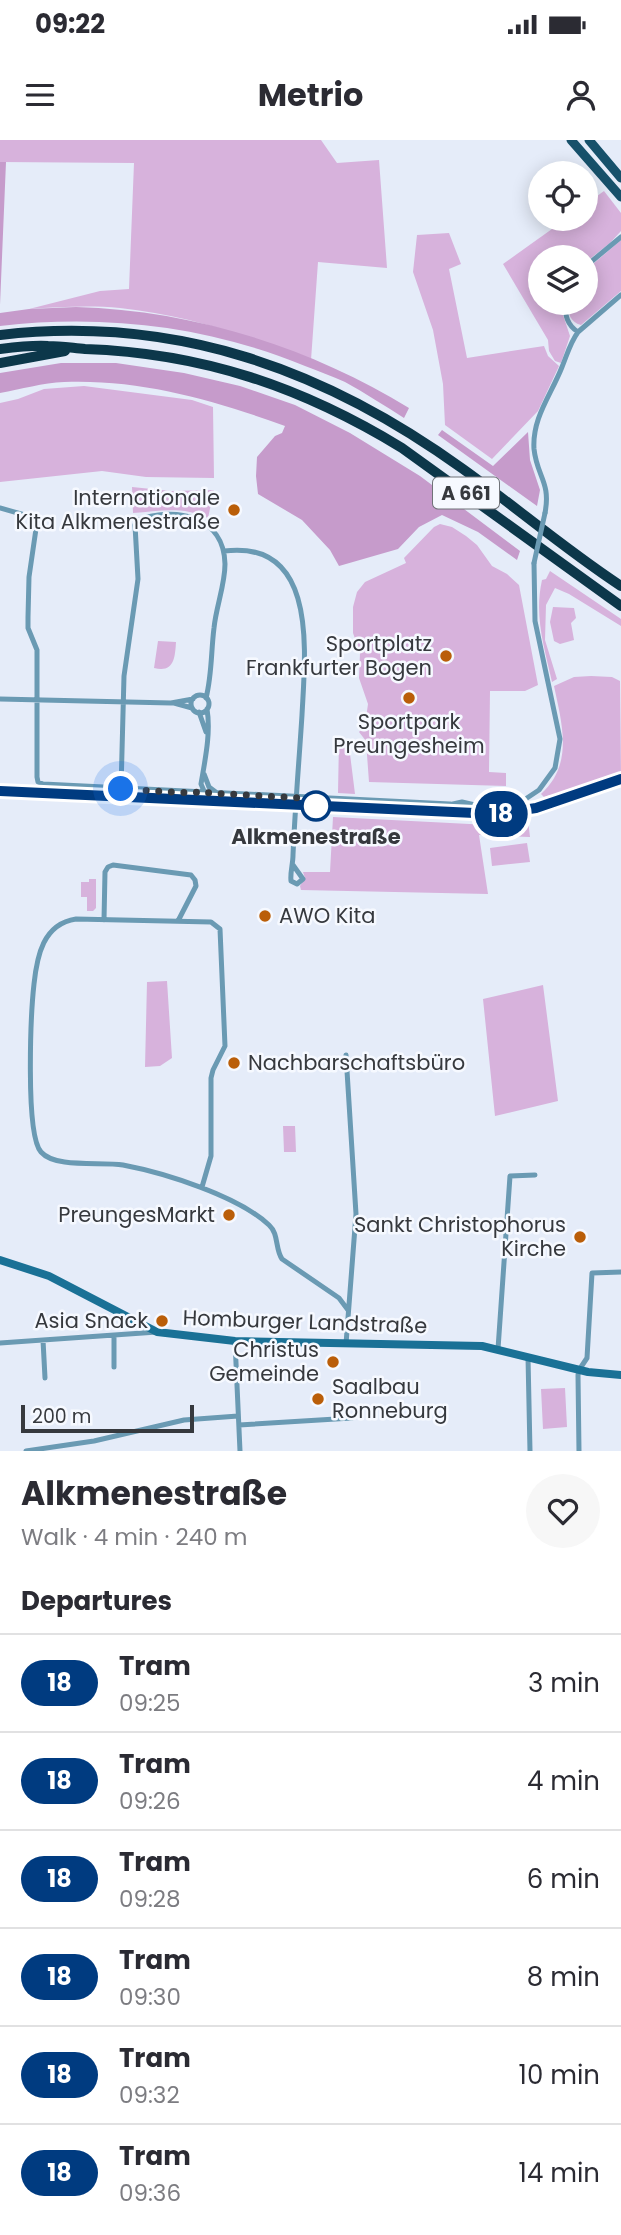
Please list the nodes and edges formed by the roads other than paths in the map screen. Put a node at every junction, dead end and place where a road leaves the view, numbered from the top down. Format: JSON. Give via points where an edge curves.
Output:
{"nodes":[{"id":1,"x":571,"y":140,"type":"edge"},
{"id":2,"x":589,"y":140,"type":"edge"},
{"id":3,"x":621,"y":178,"type":"edge"},
{"id":4,"x":621,"y":198,"type":"edge"},
{"id":5,"x":621,"y":237,"type":"edge"},
{"id":6,"x":598,"y":257,"type":"edge"},
{"id":7,"x":621,"y":295,"type":"edge"},
{"id":8,"x":565,"y":315,"type":"edge"},
{"id":9,"x":578,"y":332,"type":"junction"},
{"id":10,"x":0,"y":335,"type":"edge"},
{"id":11,"x":0,"y":349,"type":"edge"},
{"id":12,"x":80,"y":349,"type":"junction"},
{"id":13,"x":0,"y":363,"type":"edge"},
{"id":14,"x":0,"y":508,"type":"edge"},
{"id":15,"x":224,"y":551,"type":"junction"},
{"id":16,"x":621,"y":586,"type":"edge"},
{"id":17,"x":621,"y":606,"type":"edge"},
{"id":18,"x":203,"y":696,"type":"junction"},
{"id":19,"x":0,"y":699,"type":"edge"},
{"id":20,"x":192,"y":699,"type":"junction"},
{"id":21,"x":38,"y":700,"type":"junction"},
{"id":22,"x":124,"y":702,"type":"junction"},
{"id":23,"x":171,"y":703,"type":"junction"},
{"id":24,"x":192,"y":708,"type":"junction"},
{"id":25,"x":207,"y":709,"type":"junction"},
{"id":26,"x":199,"y":712,"type":"junction"},
{"id":27,"x":207,"y":735,"type":"junction"},
{"id":28,"x":204,"y":774,"type":"junction"},
{"id":29,"x":121,"y":789,"type":"junction"},
{"id":30,"x":204,"y":791,"type":"junction"},
{"id":31,"x":217,"y":793,"type":"junction"},
{"id":32,"x":296,"y":797,"type":"junction"},
{"id":33,"x":293,"y":865,"type":"dead end"},
{"id":34,"x":104,"y":920,"type":"junction"},
{"id":35,"x":178,"y":921,"type":"junction"},
{"id":36,"x":345,"y":1055,"type":"dead end"},
{"id":37,"x":535,"y":1175,"type":"dead end"},
{"id":38,"x":202,"y":1187,"type":"junction"},
{"id":39,"x":0,"y":1260,"type":"edge"},
{"id":40,"x":621,"y":1272,"type":"edge"},
{"id":41,"x":348,"y":1310,"type":"junction"},
{"id":42,"x":157,"y":1332,"type":"junction"},
{"id":43,"x":114,"y":1336,"type":"junction"},
{"id":44,"x":43,"y":1340,"type":"junction"},
{"id":45,"x":235,"y":1340,"type":"junction"},
{"id":46,"x":0,"y":1343,"type":"edge"},
{"id":47,"x":346,"y":1344,"type":"junction"},
{"id":48,"x":498,"y":1349,"type":"junction"},
{"id":49,"x":528,"y":1357,"type":"junction"},
{"id":50,"x":114,"y":1367,"type":"dead end"},
{"id":51,"x":579,"y":1370,"type":"junction"},
{"id":52,"x":621,"y":1375,"type":"edge"},
{"id":53,"x":45,"y":1378,"type":"dead end"},
{"id":54,"x":238,"y":1416,"type":"junction"},
{"id":55,"x":352,"y":1418,"type":"dead end"},
{"id":56,"x":239,"y":1425,"type":"junction"},
{"id":57,"x":26,"y":1451,"type":"edge"},
{"id":58,"x":240,"y":1451,"type":"edge"},
{"id":59,"x":530,"y":1451,"type":"edge"},
{"id":60,"x":579,"y":1451,"type":"edge"}],
"edges":[{"from":1,"to":4,"type":"main road"},
{"from":2,"to":3,"type":"main road"},
{"from":5,"to":6,"type":"street"},
{"from":7,"to":9,"type":"street"},
{"from":8,"to":9,"type":"street"},
{"from":9,"to":32,"type":"street","bridge":true,"via":[[539,413],[534,435],[536,462],[548,494],[534,563],[535,621],[558,728],[559,754],[551,775],[518,804],[480,811],[450,804]]},
{"from":10,"to":16,"type":"highway","number":"A 661","via":[[48,331],[134,334],[210,347],[285,369],[412,434]]},
{"from":11,"to":12,"type":"highway","number":"A 661"},
{"from":12,"to":13,"type":"highway","number":"A 661"},
{"from":12,"to":17,"type":"highway","number":"A 661","via":[[136,352],[207,364],[257,377],[327,406],[402,448]]},
{"from":14,"to":21,"type":"street","via":[[37,522],[28,628],[37,650]]},
{"from":15,"to":18,"type":"street"},
{"from":15,"to":22,"type":"street","via":[[216,534],[194,517],[180,514],[136,521],[138,579]]},
{"from":15,"to":32,"type":"street","via":[[242,549],[271,559],[289,579],[300,606],[305,644]]},
{"from":18,"to":20,"type":"street"},
{"from":18,"to":25,"type":"street"},
{"from":19,"to":21,"type":"street"},
{"from":20,"to":23,"type":"street"},
{"from":20,"to":24,"type":"street"},
{"from":21,"to":22,"type":"street"},
{"from":21,"to":29,"type":"street","via":[[38,782]]},
{"from":22,"to":23,"type":"street"},
{"from":22,"to":29,"type":"street"},
{"from":23,"to":24,"type":"street"},
{"from":24,"to":26,"type":"street"},
{"from":25,"to":26,"type":"street"},
{"from":25,"to":27,"type":"street"},
{"from":26,"to":27,"type":"street"},
{"from":27,"to":28,"type":"street"},
{"from":28,"to":30,"type":"street"},
{"from":28,"to":31,"type":"street"},
{"from":29,"to":30,"type":"street"},
{"from":30,"to":31,"type":"street"},
{"from":31,"to":32,"type":"street"},
{"from":32,"to":33,"type":"street"},
{"from":34,"to":35,"type":"street"},
{"from":34,"to":35,"type":"street","via":[[105,872],[113,864],[191,875],[195,886]]},
{"from":34,"to":38,"type":"street","via":[[63,923],[45,938],[38,956],[31,1052],[38,1150],[58,1161],[122,1165]]},
{"from":35,"to":38,"type":"street","via":[[211,922],[220,929],[225,1046],[211,1078],[212,1156]]},
{"from":36,"to":41,"type":"street","via":[[356,1214]]},
{"from":37,"to":48,"type":"street","via":[[510,1176]]},
{"from":38,"to":41,"type":"street","via":[[270,1226],[282,1259],[339,1298]]},
{"from":39,"to":42,"type":"street","name":"Homburger Landstraße","via":[[49,1276]]},
{"from":40,"to":51,"type":"street","via":[[592,1273],[587,1358]]},
{"from":41,"to":47,"type":"street"},
{"from":42,"to":43,"type":"street"},
{"from":42,"to":45,"type":"street","name":"Homburger Landstraße"},
{"from":43,"to":44,"type":"street"},
{"from":43,"to":50,"type":"street"},
{"from":44,"to":46,"type":"street"},
{"from":44,"to":53,"type":"street"},
{"from":45,"to":47,"type":"street","name":"Homburger Landstraße"},
{"from":45,"to":54,"type":"street"},
{"from":47,"to":48,"type":"street","name":"Homburger Landstraße"},
{"from":48,"to":49,"type":"street","name":"Homburger Landstraße"},
{"from":49,"to":51,"type":"street","name":"Homburger Landstraße"},
{"from":49,"to":59,"type":"street"},
{"from":51,"to":52,"type":"street","name":"Homburger Landstraße"},
{"from":51,"to":60,"type":"street"},
{"from":54,"to":56,"type":"street"},
{"from":54,"to":57,"type":"street","via":[[184,1420]]},
{"from":55,"to":56,"type":"street"},
{"from":56,"to":58,"type":"street"}]}
